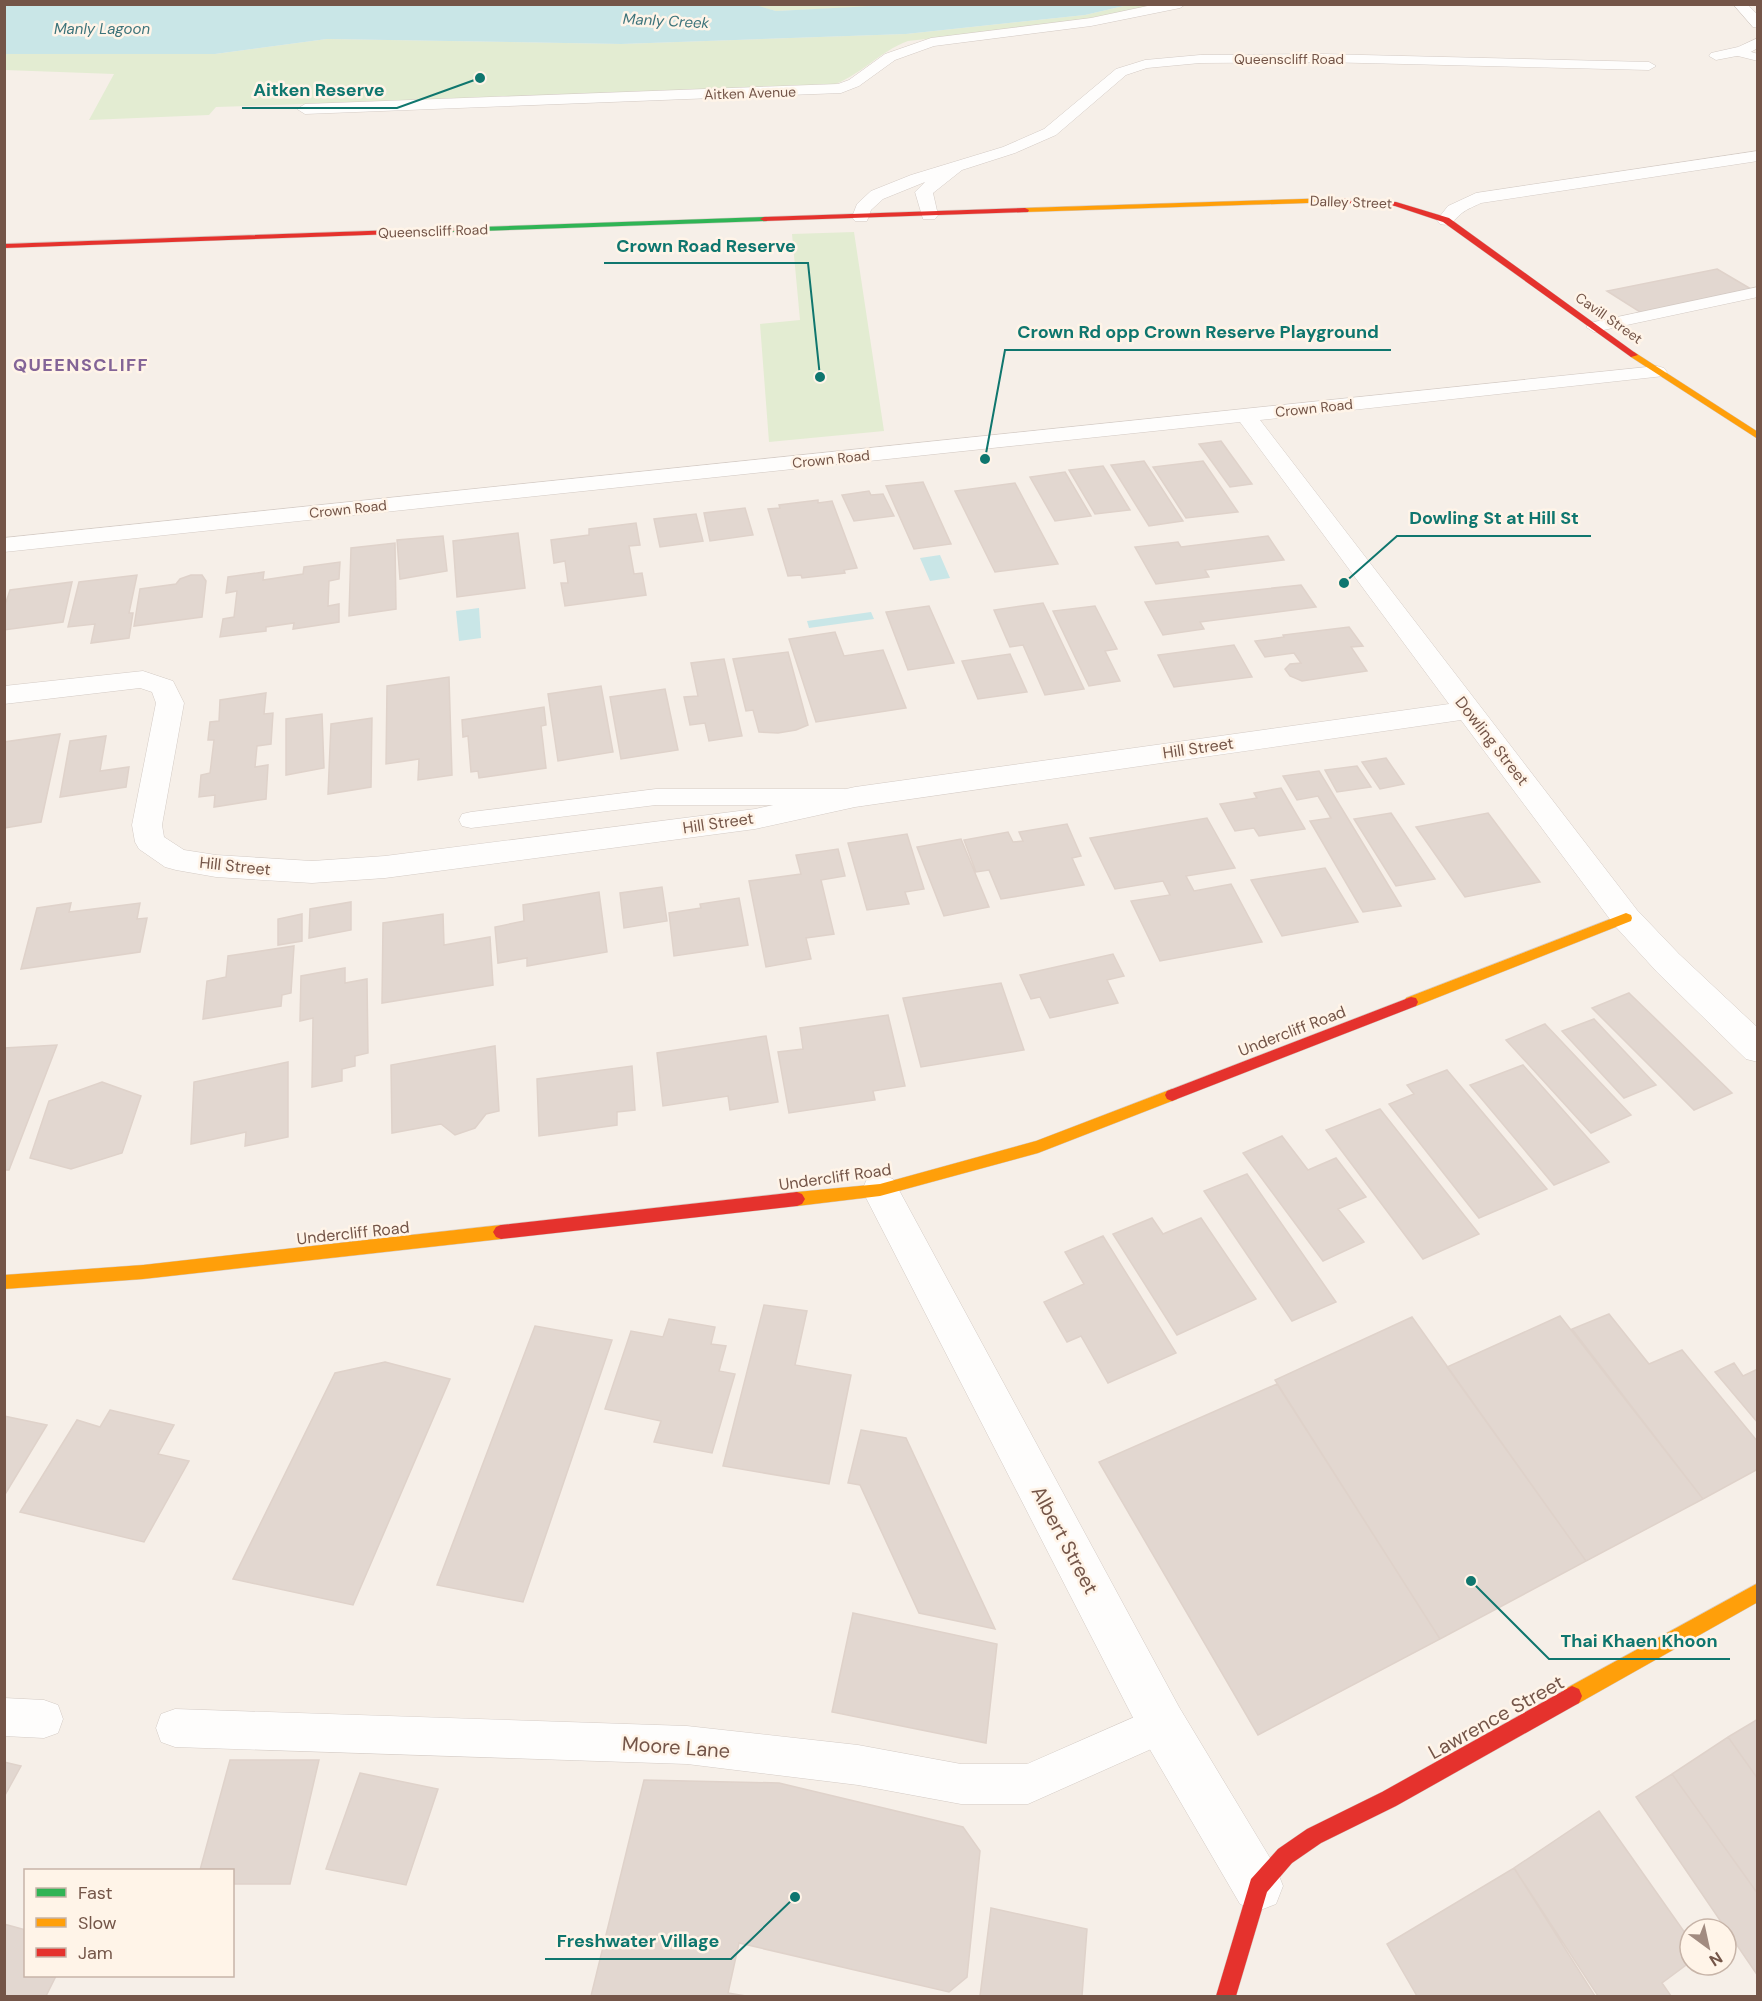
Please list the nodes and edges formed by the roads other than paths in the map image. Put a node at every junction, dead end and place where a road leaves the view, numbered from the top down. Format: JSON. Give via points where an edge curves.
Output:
{"nodes":[{"id":1,"x":1180,"y":4,"type":"edge"},
{"id":2,"x":1740,"y":4,"type":"edge"},
{"id":3,"x":1755,"y":19,"type":"edge"},
{"id":4,"x":1758,"y":42,"type":"edge"},
{"id":5,"x":1738,"y":52,"type":"junction"},
{"id":6,"x":1716,"y":56,"type":"dead end"},
{"id":7,"x":1758,"y":58,"type":"edge"},
{"id":8,"x":1650,"y":66,"type":"dead end"},
{"id":9,"x":305,"y":109,"type":"dead end"},
{"id":10,"x":1758,"y":156,"type":"edge"},
{"id":11,"x":958,"y":168,"type":"junction"},
{"id":12,"x":929,"y":215,"type":"junction"},
{"id":13,"x":861,"y":217,"type":"junction"},
{"id":14,"x":1446,"y":220,"type":"junction"},
{"id":15,"x":4,"y":246,"type":"edge"},
{"id":16,"x":1758,"y":292,"type":"edge"},
{"id":17,"x":1594,"y":327,"type":"junction"},
{"id":18,"x":1657,"y":372,"type":"junction"},
{"id":19,"x":1246,"y":416,"type":"junction"},
{"id":20,"x":1758,"y":436,"type":"edge"},
{"id":21,"x":4,"y":545,"type":"edge"},
{"id":22,"x":4,"y":695,"type":"edge"},
{"id":23,"x":1467,"y":710,"type":"junction"},
{"id":24,"x":855,"y":797,"type":"junction"},
{"id":25,"x":471,"y":820,"type":"dead end"},
{"id":26,"x":1626,"y":918,"type":"junction"},
{"id":27,"x":1758,"y":1049,"type":"edge"},
{"id":28,"x":880,"y":1190,"type":"junction"},
{"id":29,"x":4,"y":1282,"type":"edge"},
{"id":30,"x":1758,"y":1592,"type":"edge"},
{"id":31,"x":4,"y":1718,"type":"edge"},
{"id":32,"x":44,"y":1719,"type":"dead end"},
{"id":33,"x":1162,"y":1724,"type":"junction"},
{"id":34,"x":175,"y":1728,"type":"dead end"},
{"id":35,"x":1271,"y":1871,"type":"junction"},
{"id":36,"x":1226,"y":1996,"type":"edge"}],
"edges":[{"from":1,"to":9,"type":"street","name":"Aitken Avenue","via":[[1091,22],[931,42],[890,57],[841,88]]},
{"from":2,"to":3,"type":"street"},
{"from":4,"to":5,"type":"street"},
{"from":5,"to":6,"type":"street"},
{"from":5,"to":7,"type":"lane"},
{"from":8,"to":11,"type":"street","name":"Queenscliff Road","via":[[1322,58],[1200,58],[1145,64],[1121,72],[1050,132]]},
{"from":10,"to":14,"type":"street","via":[[1476,198],[1454,210]]},
{"from":11,"to":12,"type":"street","name":"Queenscliff Road","via":[[924,192]]},
{"from":11,"to":13,"type":"street","name":"Queenscliff Road","via":[[877,195],[863,208]]},
{"from":12,"to":13,"type":"main road","name":"Queenscliff Road"},
{"from":12,"to":14,"type":"main road","name":"Dalley Street","via":[[1350,200],[1401,204]]},
{"from":13,"to":15,"type":"main road","name":"Queenscliff Road"},
{"from":14,"to":17,"type":"main road","name":"Cavill Street"},
{"from":16,"to":17,"type":"lane"},
{"from":17,"to":18,"type":"main road","name":"Cavill Street"},
{"from":18,"to":19,"type":"street","name":"Crown Road"},
{"from":18,"to":20,"type":"main road","name":"Cavill Street"},
{"from":19,"to":21,"type":"street","name":"Crown Road"},
{"from":19,"to":23,"type":"street","name":"Dowling Street"},
{"from":22,"to":24,"type":"street","name":"Hill Street","via":[[143,679],[163,687],[170,703],[147,825],[150,842],[176,859],[206,864],[312,872],[385,867],[755,819]]},
{"from":23,"to":24,"type":"street","name":"Hill Street"},
{"from":23,"to":26,"type":"street","name":"Dowling Street"},
{"from":24,"to":25,"type":"lane","via":[[656,797]]},
{"from":26,"to":27,"type":"street","name":"Dowling Street"},
{"from":26,"to":28,"type":"main road","name":"Undercliff Road","via":[[1038,1147]]},
{"from":28,"to":29,"type":"main road","name":"Undercliff Road","via":[[166,1270]]},
{"from":28,"to":33,"type":"street","name":"Albert Street"},
{"from":30,"to":35,"type":"main road","name":"Lawrence Street","via":[[1389,1799],[1314,1836]]},
{"from":31,"to":32,"type":"lane"},
{"from":33,"to":34,"type":"lane","name":"Moore Lane","via":[[1028,1784],[961,1784],[858,1765],[687,1745]]},
{"from":33,"to":35,"type":"street","name":"Albert Street"},
{"from":35,"to":36,"type":"main road"}]}
